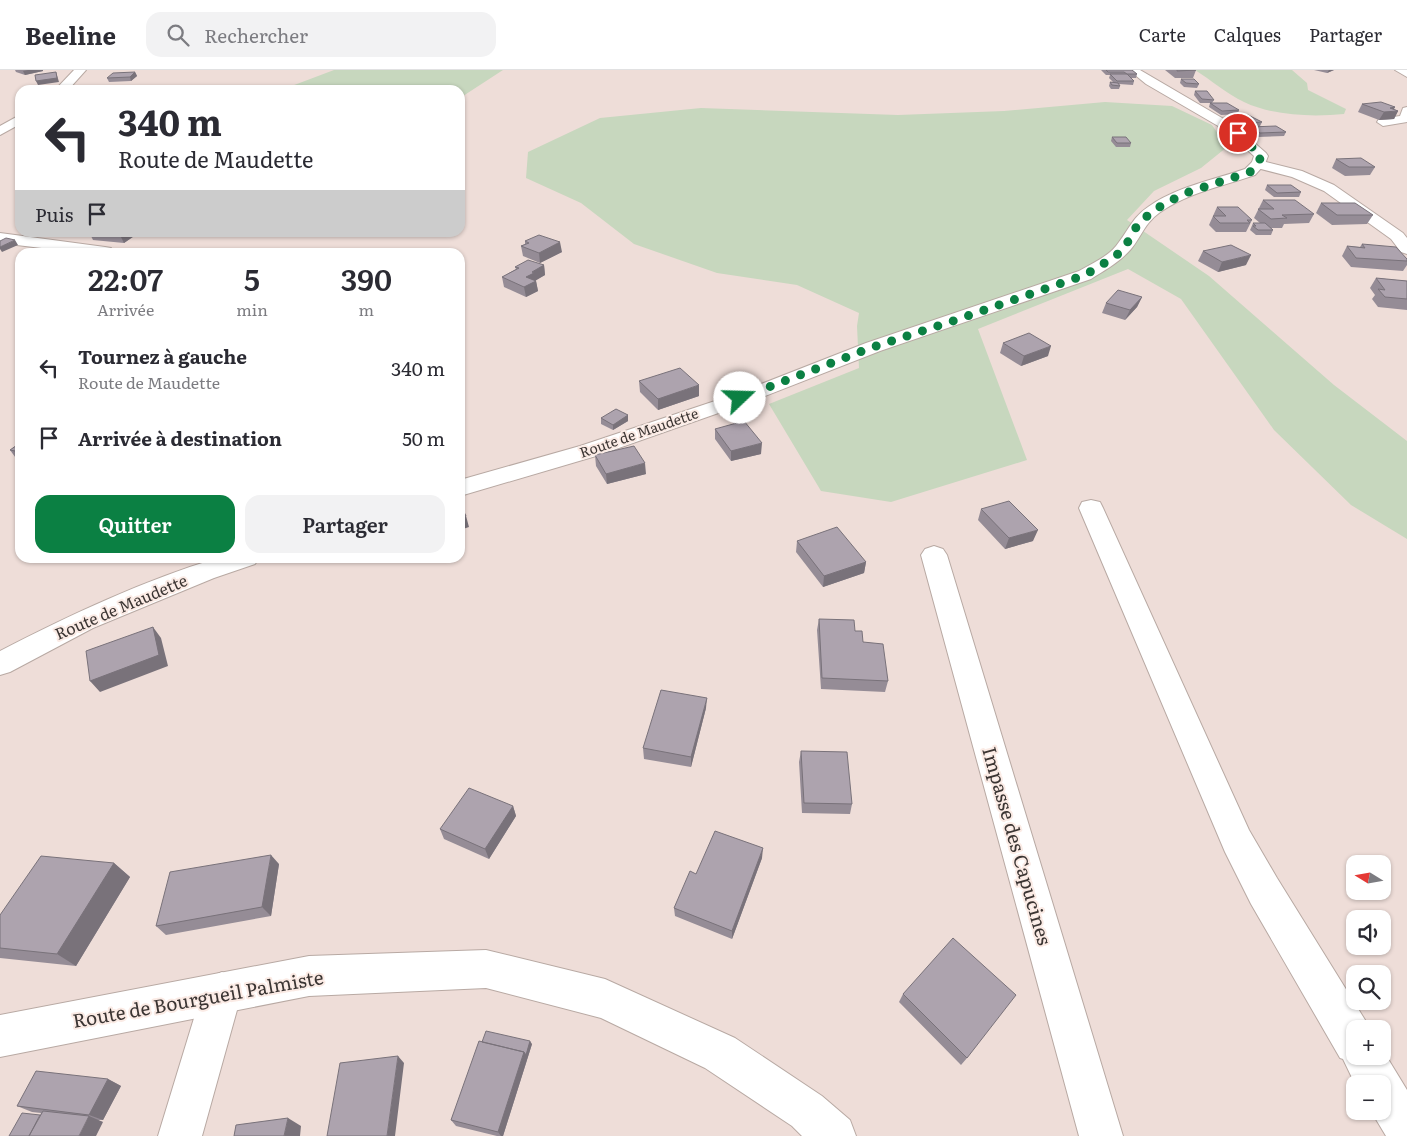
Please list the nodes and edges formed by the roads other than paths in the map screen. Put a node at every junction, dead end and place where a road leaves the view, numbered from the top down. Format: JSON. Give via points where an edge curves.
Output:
{"nodes":[{"id":1,"x":81,"y":70,"type":"edge"},
{"id":2,"x":1134,"y":70,"type":"edge"},
{"id":3,"x":1400,"y":70,"type":"edge"},
{"id":4,"x":1407,"y":74,"type":"edge"},
{"id":5,"x":68,"y":85,"type":"edge"},
{"id":6,"x":1407,"y":111,"type":"edge"},
{"id":7,"x":15,"y":121,"type":"edge"},
{"id":8,"x":1383,"y":122,"type":"edge"},
{"id":9,"x":0,"y":131,"type":"edge"},
{"id":10,"x":1258,"y":164,"type":"junction"},
{"id":11,"x":0,"y":238,"type":"edge"},
{"id":12,"x":78,"y":248,"type":"edge"},
{"id":13,"x":1407,"y":249,"type":"edge"},
{"id":14,"x":465,"y":487,"type":"edge"},
{"id":15,"x":1091,"y":508,"type":"dead end"},
{"id":16,"x":934,"y":555,"type":"dead end"},
{"id":17,"x":230,"y":563,"type":"edge"},
{"id":18,"x":0,"y":664,"type":"edge"},
{"id":19,"x":222,"y":992,"type":"junction"},
{"id":20,"x":1346,"y":1028,"type":"edge"},
{"id":21,"x":0,"y":1036,"type":"edge"},
{"id":22,"x":1391,"y":1104,"type":"edge"},
{"id":23,"x":1407,"y":1130,"type":"edge"},
{"id":24,"x":180,"y":1136,"type":"edge"},
{"id":25,"x":834,"y":1136,"type":"edge"},
{"id":26,"x":1101,"y":1136,"type":"edge"},
{"id":27,"x":1388,"y":1136,"type":"edge"}],
"edges":[{"from":1,"to":5,"type":"street"},
{"from":2,"to":10,"type":"street","via":[[1238,133],[1261,156]]},
{"from":3,"to":4,"type":"street"},
{"from":6,"to":8,"type":"street","via":[[1405,119]]},
{"from":7,"to":9,"type":"street"},
{"from":10,"to":13,"type":"street","via":[[1297,174],[1329,188],[1397,236]]},
{"from":10,"to":14,"type":"street","name":"Route de Maudette","via":[[1250,172],[1183,194],[1154,210],[1138,224],[1116,256],[1085,275],[873,347],[588,451]]},
{"from":11,"to":12,"type":"street"},
{"from":15,"to":20,"type":"street","via":[[1237,841]]},
{"from":16,"to":26,"type":"street","name":"Impasse des Capucines"},
{"from":17,"to":18,"type":"street","name":"Route de Maudette","via":[[83,621]]},
{"from":19,"to":21,"type":"street","name":"Route de Bourgueil Palmiste"},
{"from":19,"to":24,"type":"street"},
{"from":19,"to":25,"type":"street","name":"Route de Bourgueil Palmiste","via":[[309,976],[486,969],[605,999],[720,1053],[807,1111]]},
{"from":22,"to":23,"type":"street"},
{"from":23,"to":27,"type":"street"}]}
